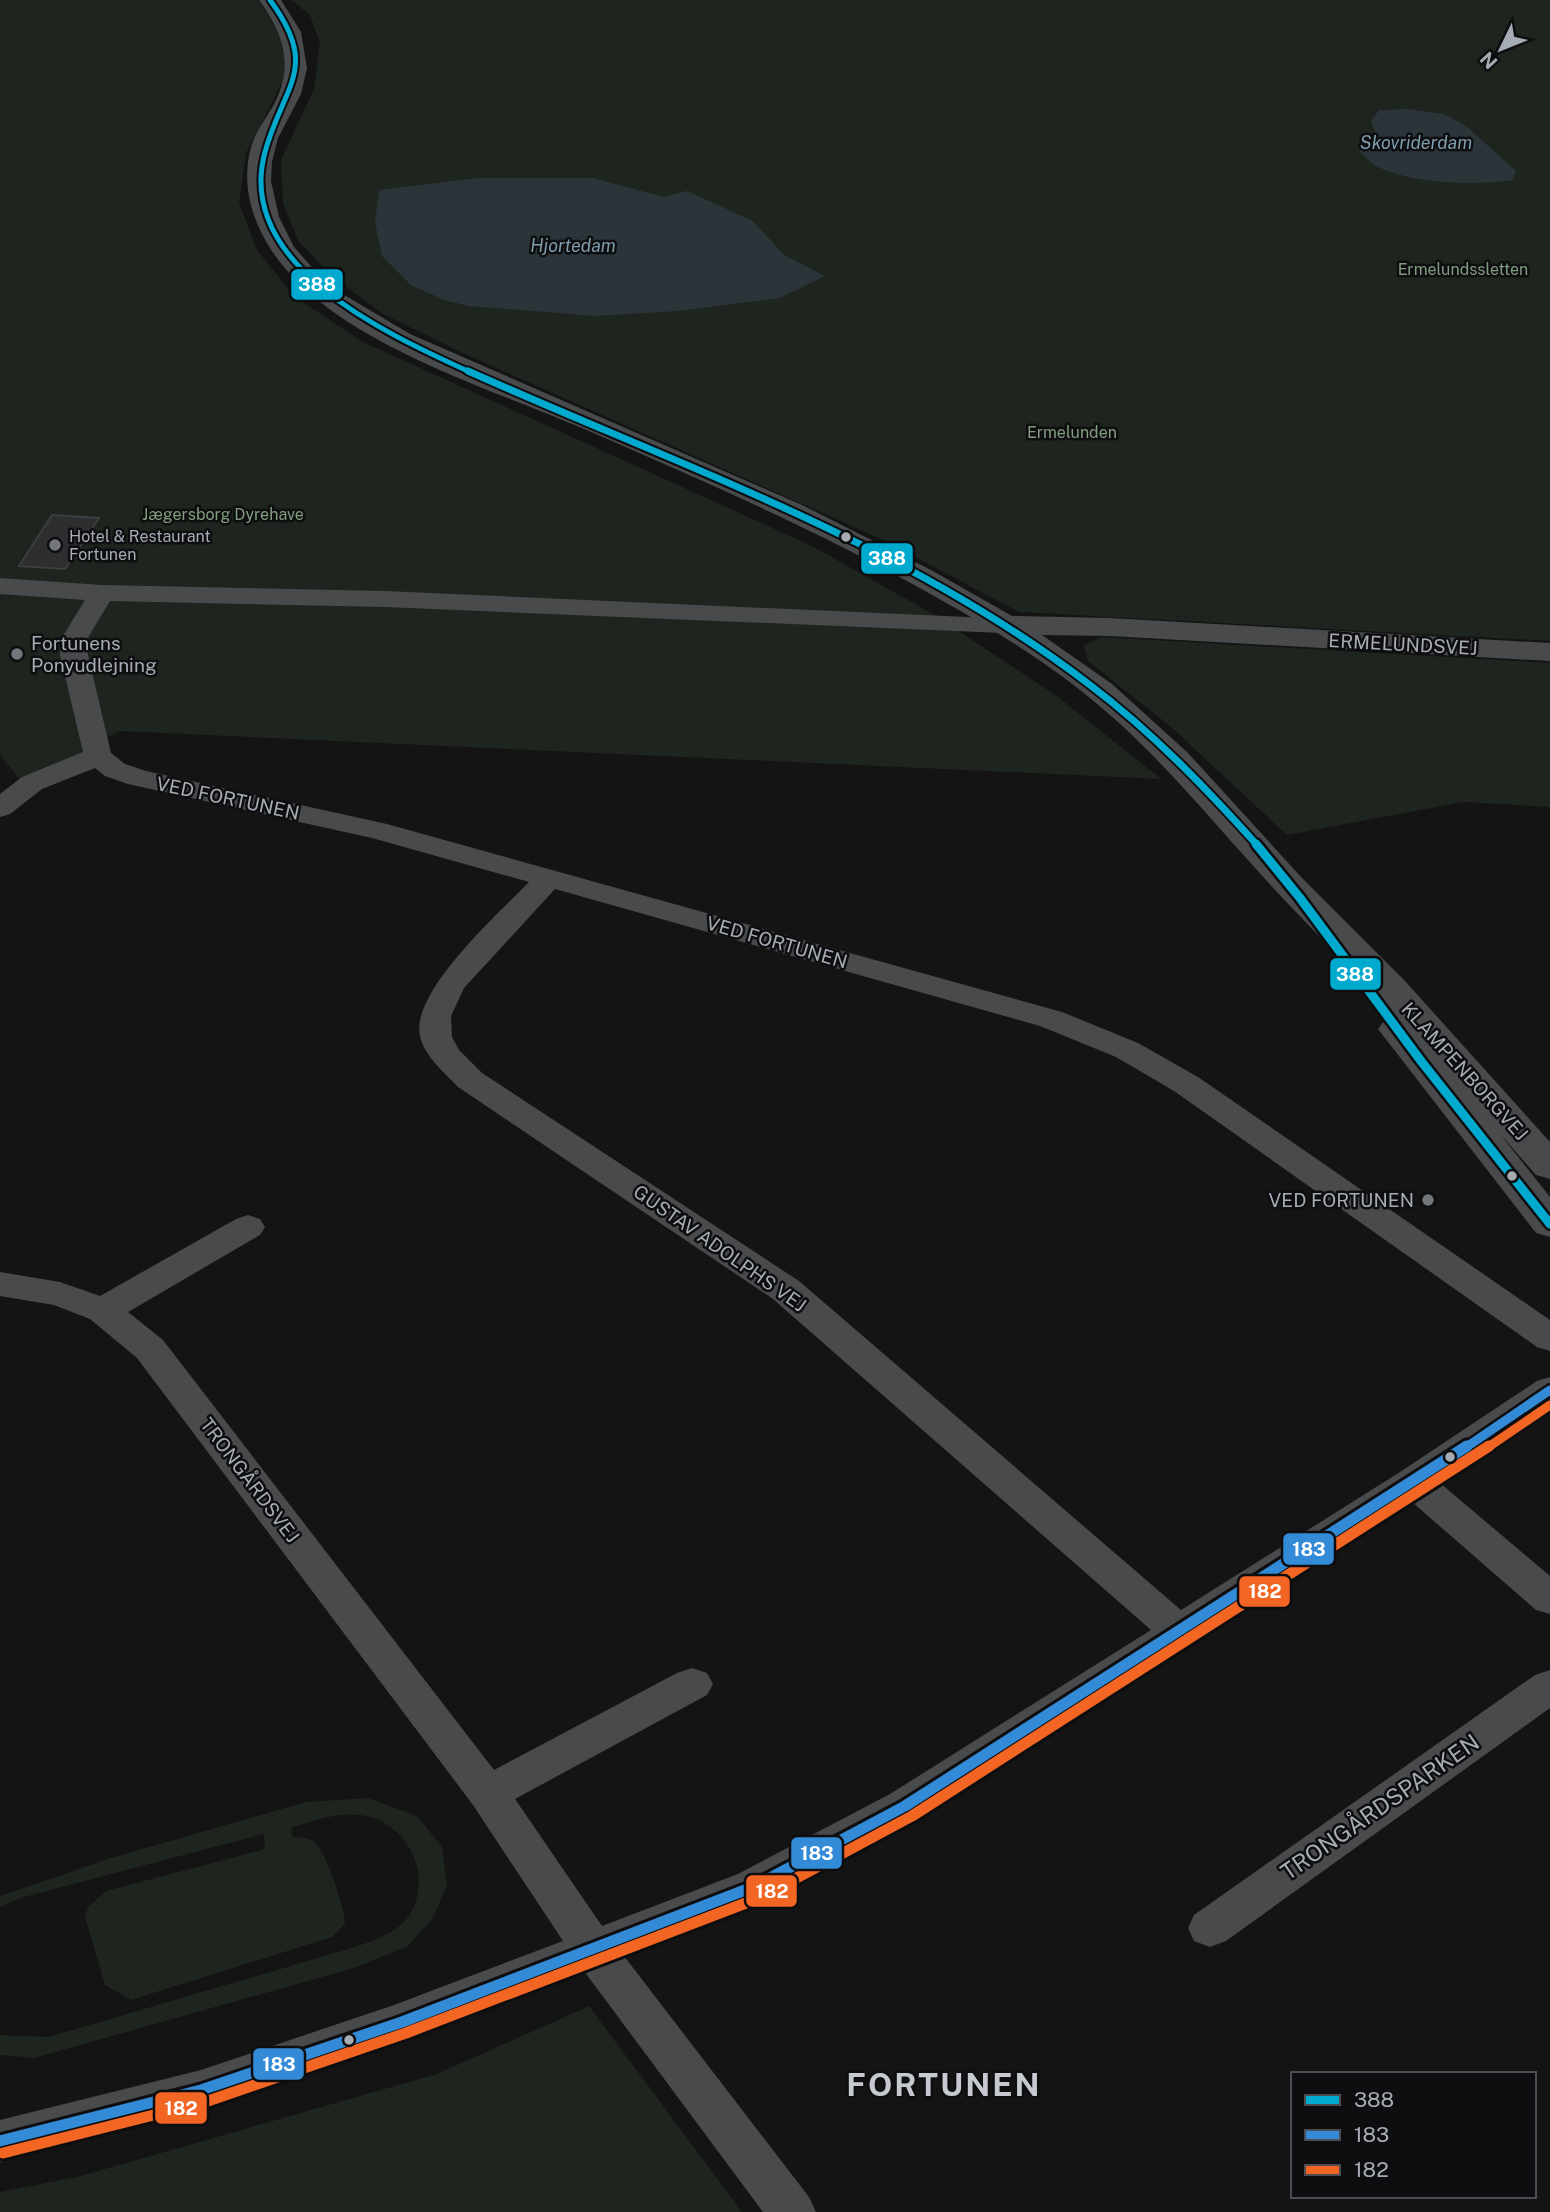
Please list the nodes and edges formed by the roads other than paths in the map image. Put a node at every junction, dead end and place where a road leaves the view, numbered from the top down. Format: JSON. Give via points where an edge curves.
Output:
{"nodes":[{"id":1,"x":270,"y":0,"type":"edge"},
{"id":2,"x":0,"y":586,"type":"edge"},
{"id":3,"x":102,"y":593,"type":"junction"},
{"id":4,"x":1003,"y":625,"type":"junction"},
{"id":5,"x":1550,"y":652,"type":"edge"},
{"id":6,"x":98,"y":756,"type":"junction"},
{"id":7,"x":11,"y":789,"type":"edge"},
{"id":8,"x":0,"y":808,"type":"edge"},
{"id":9,"x":550,"y":877,"type":"junction"},
{"id":10,"x":1292,"y":886,"type":"junction"},
{"id":11,"x":1550,"y":1166,"type":"edge"},
{"id":12,"x":1550,"y":1224,"type":"edge"},
{"id":13,"x":248,"y":1227,"type":"dead end"},
{"id":14,"x":0,"y":1284,"type":"edge"},
{"id":15,"x":103,"y":1310,"type":"junction"},
{"id":16,"x":1550,"y":1338,"type":"edge"},
{"id":17,"x":1550,"y":1391,"type":"edge"},
{"id":18,"x":1414,"y":1482,"type":"junction"},
{"id":19,"x":1550,"y":1599,"type":"edge"},
{"id":20,"x":1180,"y":1632,"type":"junction"},
{"id":21,"x":692,"y":1684,"type":"dead end"},
{"id":22,"x":1550,"y":1686,"type":"edge"},
{"id":23,"x":488,"y":1793,"type":"junction"},
{"id":24,"x":1210,"y":1928,"type":"dead end"},
{"id":25,"x":594,"y":1950,"type":"junction"},
{"id":26,"x":0,"y":2141,"type":"edge"},
{"id":27,"x":792,"y":2212,"type":"edge"}],
"edges":[{"from":1,"to":4,"type":"street","name":"KLAMPENBORGVEJ","via":[[294,37],[297,61],[292,91],[265,143],[260,190],[265,219],[307,277],[375,326],[427,352],[820,525]]},
{"from":2,"to":3,"type":"street"},
{"from":3,"to":4,"type":"street","name":"ERMELUNDSVEJ","via":[[385,599]]},
{"from":3,"to":6,"type":"street","via":[[74,639]]},
{"from":4,"to":5,"type":"street","name":"ERMELUNDSVEJ","via":[[1110,626]]},
{"from":4,"to":10,"type":"street","name":"KLAMPENBORGVEJ","via":[[1100,691],[1161,746]]},
{"from":6,"to":7,"type":"street"},
{"from":6,"to":9,"type":"street","name":"VED FORTUNEN","via":[[115,770],[138,778],[377,830]]},
{"from":7,"to":8,"type":"street"},
{"from":9,"to":16,"type":"street","name":"VED FORTUNEN","via":[[1051,1019],[1127,1050],[1186,1084]]},
{"from":9,"to":20,"type":"street","name":"GUSTAV ADOLPHS VEJ","via":[[450,985],[435,1016],[436,1037],[446,1055],[470,1080],[786,1290]]},
{"from":10,"to":11,"type":"street","name":"KLAMPENBORGVEJ","via":[[1369,964]]},
{"from":10,"to":12,"type":"street","name":"KLAMPENBORGVEJ","via":[[1465,1119]]},
{"from":13,"to":15,"type":"street"},
{"from":14,"to":15,"type":"street","name":"TRONGÅRDSVEJ","via":[[60,1294]]},
{"from":15,"to":23,"type":"street","name":"TRONGÅRDSVEJ","via":[[150,1349]]},
{"from":17,"to":18,"type":"street"},
{"from":18,"to":19,"type":"street"},
{"from":18,"to":20,"type":"street"},
{"from":20,"to":25,"type":"street","via":[[905,1806],[753,1887]]},
{"from":21,"to":23,"type":"street"},
{"from":22,"to":24,"type":"street","name":"TRONGÅRDSPARKEN"},
{"from":23,"to":25,"type":"street","name":"TRONGÅRDSVEJ"},
{"from":25,"to":26,"type":"street","via":[[201,2090]]},
{"from":25,"to":27,"type":"street","name":"TRONGÅRDSVEJ"}]}
